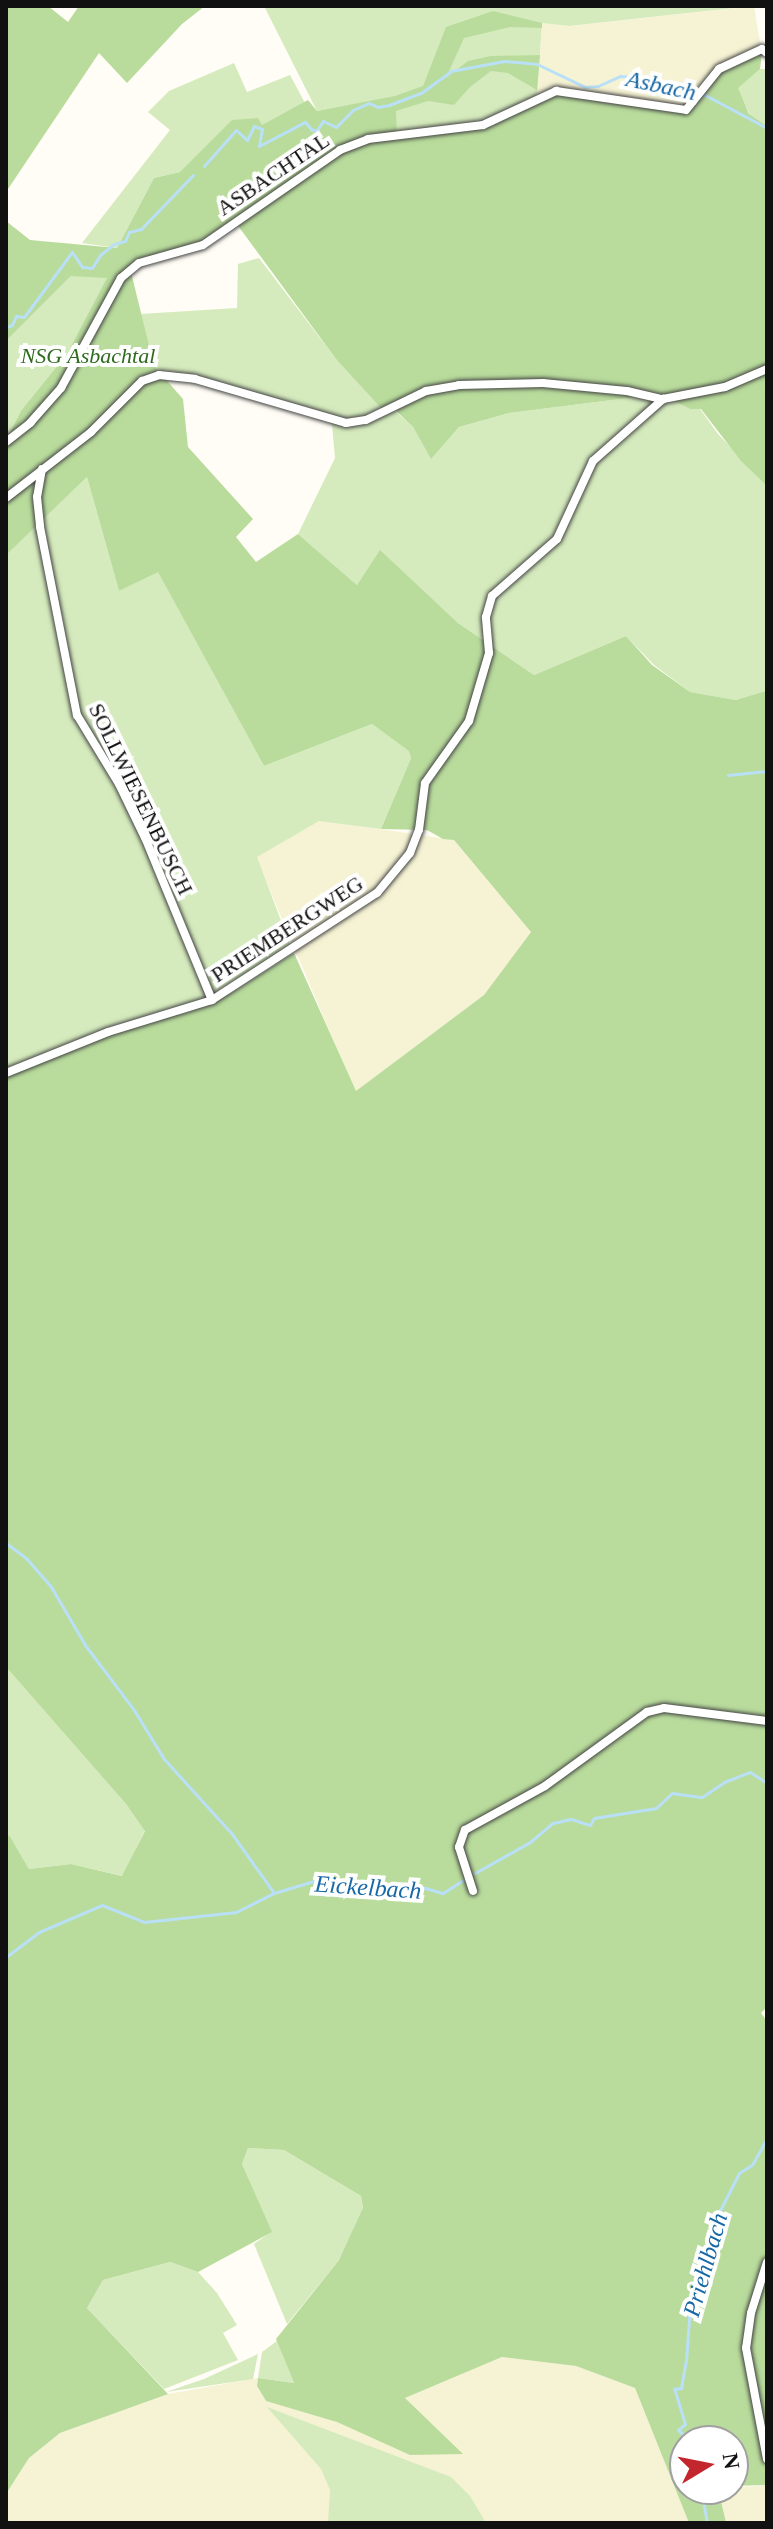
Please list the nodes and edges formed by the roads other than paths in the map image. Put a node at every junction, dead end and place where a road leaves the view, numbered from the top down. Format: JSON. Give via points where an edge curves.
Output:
{"nodes":[{"id":1,"x":767,"y":53,"type":"edge"},
{"id":2,"x":767,"y":369,"type":"edge"},
{"id":3,"x":663,"y":399,"type":"junction"},
{"id":4,"x":6,"y":442,"type":"edge"},
{"id":5,"x":43,"y":468,"type":"junction"},
{"id":6,"x":6,"y":498,"type":"edge"},
{"id":7,"x":212,"y":1000,"type":"junction"},
{"id":8,"x":6,"y":1073,"type":"edge"},
{"id":9,"x":767,"y":1721,"type":"edge"},
{"id":10,"x":473,"y":1891,"type":"dead end"},
{"id":11,"x":767,"y":2262,"type":"edge"},
{"id":12,"x":767,"y":2459,"type":"edge"}],
"edges":[{"from":1,"to":4,"type":"street","name":"ASBACHTAL","via":[[762,49],[719,69],[686,110],[549,92],[483,125],[368,139],[340,150],[203,245],[139,263],[121,278],[61,388]]},
{"from":2,"to":3,"type":"street","via":[[725,387]]},
{"from":3,"to":5,"type":"street","via":[[543,383],[459,385],[426,391],[366,420],[346,423],[195,379],[159,375],[142,381],[95,428]]},
{"from":3,"to":7,"type":"street","name":"PRIEMBERGWEG","via":[[593,461],[557,539],[492,596],[484,675],[469,721],[425,783],[410,853],[377,893]]},
{"from":5,"to":6,"type":"street"},
{"from":5,"to":7,"type":"street","name":"SOLLWIESENBUSCH","via":[[38,515],[77,715],[146,840]]},
{"from":7,"to":8,"type":"street","name":"PRIEMBERGWEG","via":[[96,1036]]},
{"from":9,"to":10,"type":"street","via":[[664,1708],[647,1712],[545,1786],[465,1830],[459,1847]]},
{"from":11,"to":12,"type":"street","via":[[746,2348]]}]}
